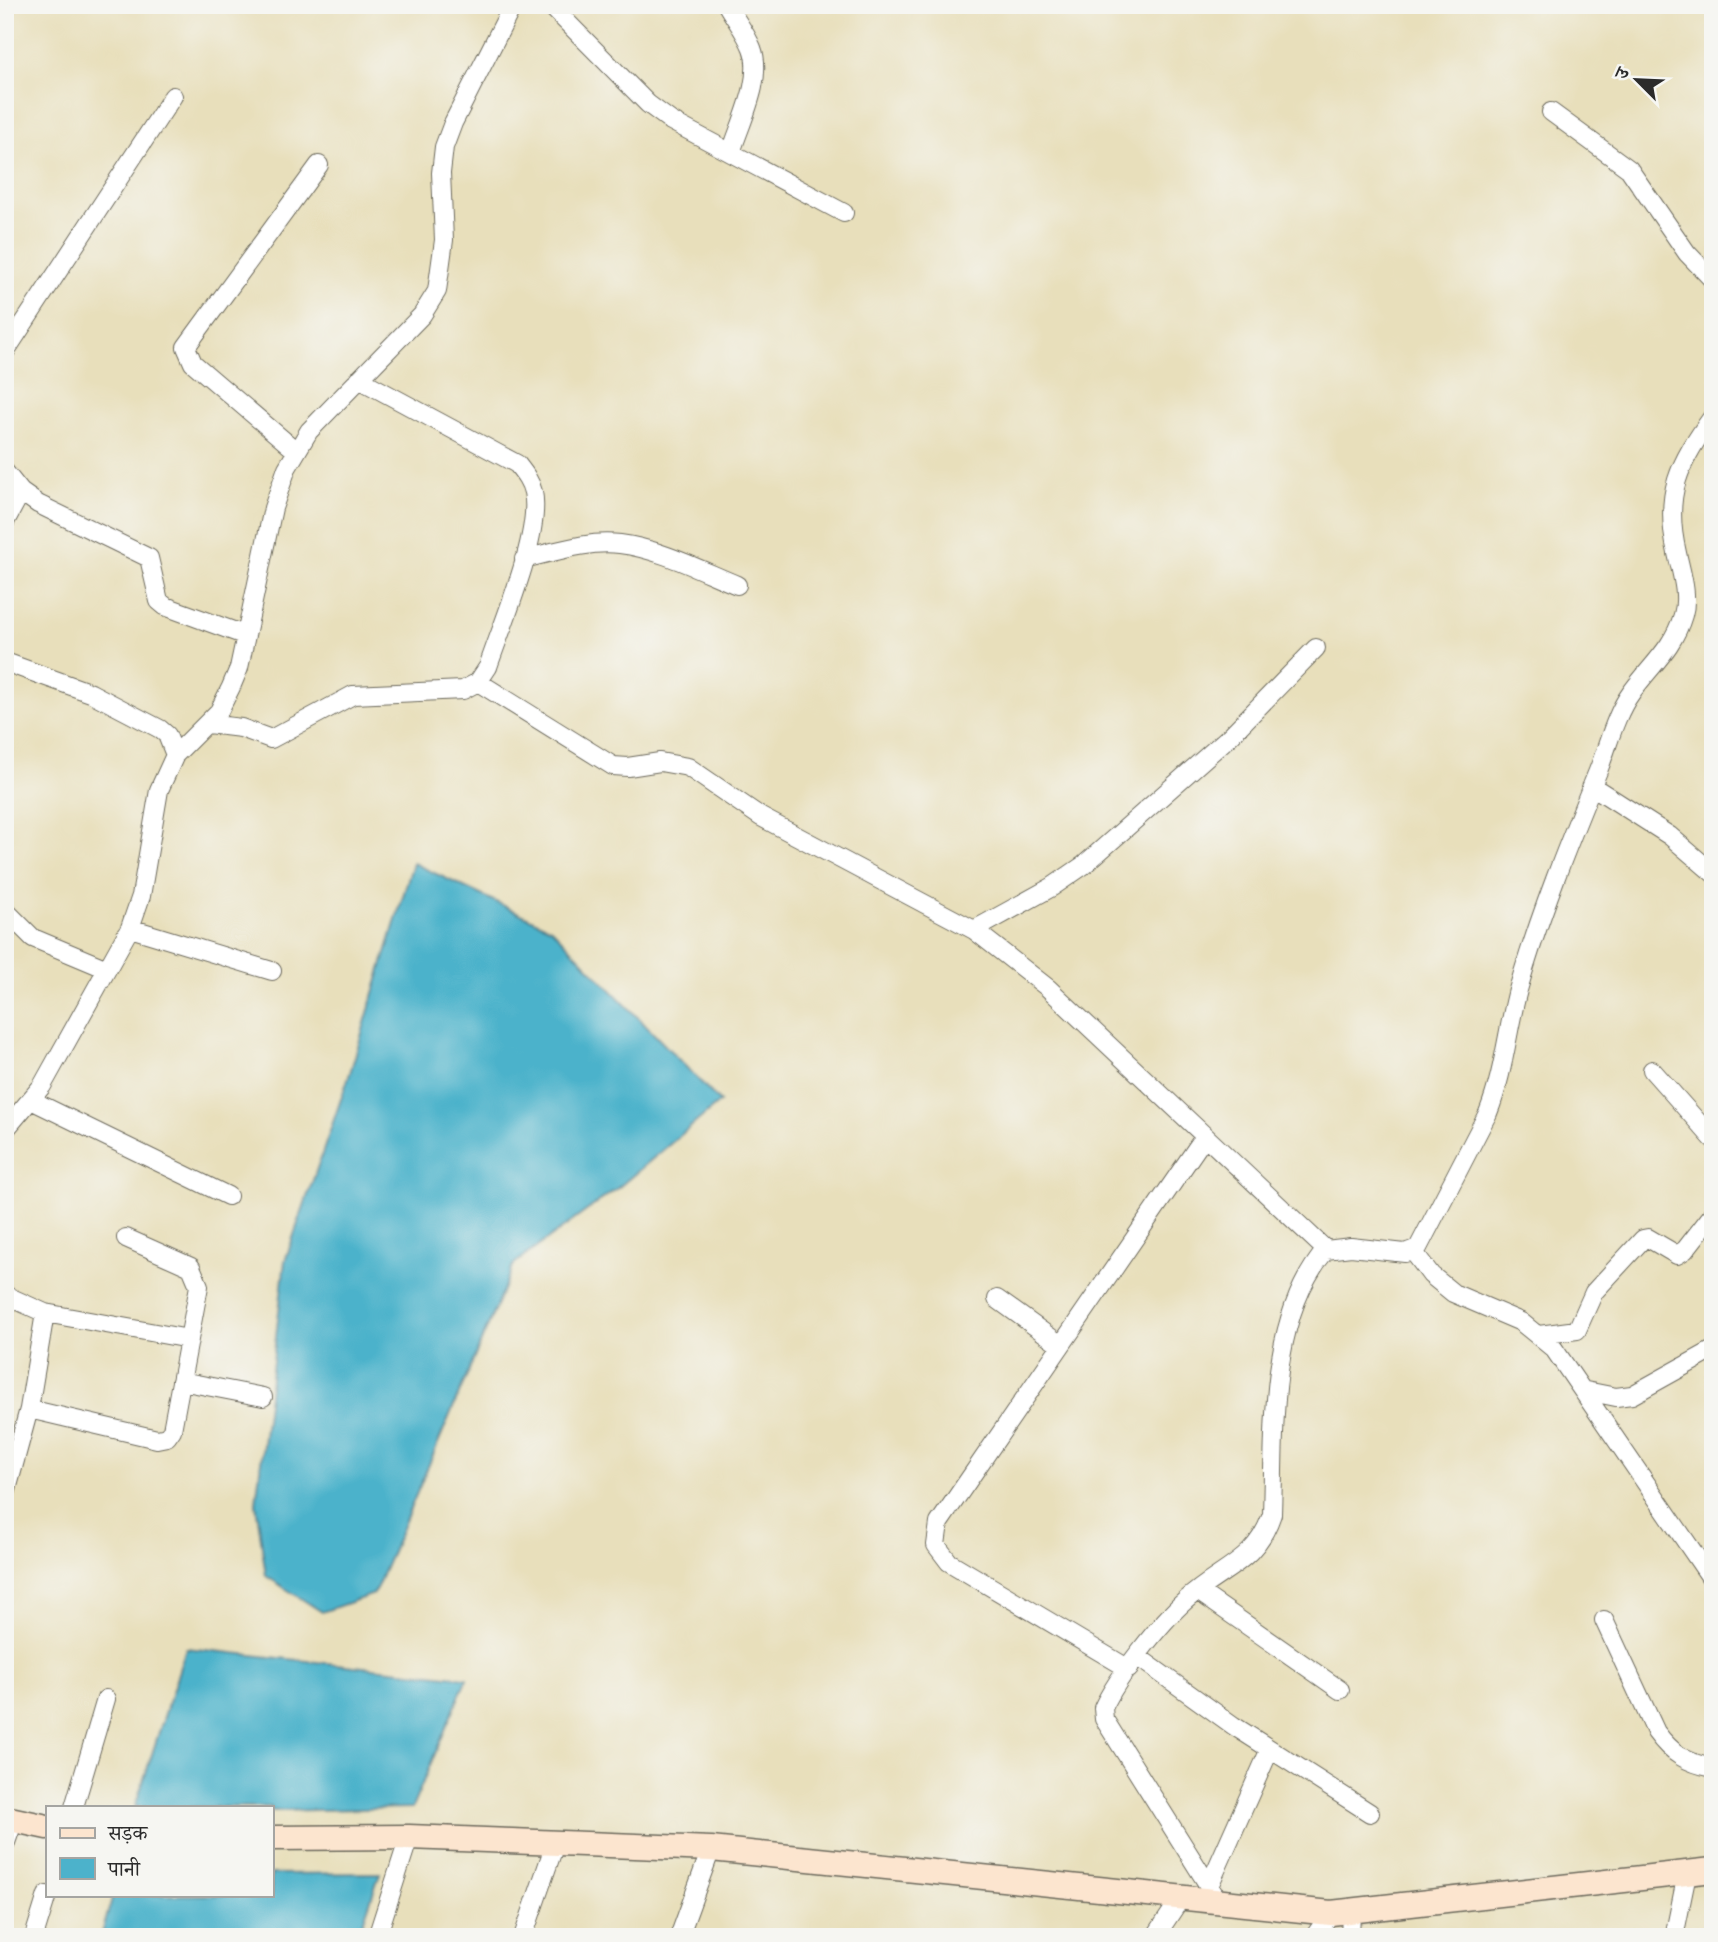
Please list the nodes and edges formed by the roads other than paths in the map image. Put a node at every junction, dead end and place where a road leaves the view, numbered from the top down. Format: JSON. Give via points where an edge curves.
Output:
{"nodes":[{"id":1,"x":513,"y":5,"type":"edge"},
{"id":2,"x":550,"y":5,"type":"edge"},
{"id":3,"x":727,"y":5,"type":"edge"},
{"id":4,"x":173,"y":96,"type":"dead end"},
{"id":5,"x":1551,"y":112,"type":"dead end"},
{"id":6,"x":731,"y":153,"type":"junction"},
{"id":7,"x":319,"y":165,"type":"dead end"},
{"id":8,"x":844,"y":213,"type":"dead end"},
{"id":9,"x":1713,"y":280,"type":"edge"},
{"id":10,"x":5,"y":352,"type":"edge"},
{"id":11,"x":359,"y":379,"type":"junction"},
{"id":12,"x":1713,"y":416,"type":"edge"},
{"id":13,"x":295,"y":450,"type":"junction"},
{"id":14,"x":5,"y":472,"type":"edge"},
{"id":15,"x":21,"y":492,"type":"junction"},
{"id":16,"x":5,"y":522,"type":"edge"},
{"id":17,"x":524,"y":559,"type":"junction"},
{"id":18,"x":737,"y":585,"type":"dead end"},
{"id":19,"x":244,"y":635,"type":"junction"},
{"id":20,"x":1316,"y":648,"type":"dead end"},
{"id":21,"x":5,"y":662,"type":"edge"},
{"id":22,"x":478,"y":682,"type":"junction"},
{"id":23,"x":208,"y":724,"type":"junction"},
{"id":24,"x":175,"y":755,"type":"junction"},
{"id":25,"x":1592,"y":786,"type":"junction"},
{"id":26,"x":1713,"y":873,"type":"edge"},
{"id":27,"x":5,"y":910,"type":"edge"},
{"id":28,"x":131,"y":928,"type":"junction"},
{"id":29,"x":974,"y":930,"type":"junction"},
{"id":30,"x":107,"y":969,"type":"junction"},
{"id":31,"x":272,"y":971,"type":"dead end"},
{"id":32,"x":1652,"y":1070,"type":"dead end"},
{"id":33,"x":31,"y":1100,"type":"junction"},
{"id":34,"x":5,"y":1130,"type":"edge"},
{"id":35,"x":1205,"y":1136,"type":"junction"},
{"id":36,"x":1713,"y":1139,"type":"edge"},
{"id":37,"x":228,"y":1196,"type":"dead end"},
{"id":38,"x":1713,"y":1214,"type":"edge"},
{"id":39,"x":126,"y":1238,"type":"dead end"},
{"id":40,"x":1326,"y":1250,"type":"junction"},
{"id":41,"x":1413,"y":1251,"type":"junction"},
{"id":42,"x":5,"y":1295,"type":"edge"},
{"id":43,"x":997,"y":1299,"type":"dead end"},
{"id":44,"x":45,"y":1313,"type":"junction"},
{"id":45,"x":1539,"y":1335,"type":"junction"},
{"id":46,"x":189,"y":1339,"type":"junction"},
{"id":47,"x":1061,"y":1345,"type":"junction"},
{"id":48,"x":1713,"y":1350,"type":"edge"},
{"id":49,"x":181,"y":1381,"type":"junction"},
{"id":50,"x":1586,"y":1391,"type":"junction"},
{"id":51,"x":263,"y":1397,"type":"dead end"},
{"id":52,"x":29,"y":1409,"type":"junction"},
{"id":53,"x":5,"y":1497,"type":"edge"},
{"id":54,"x":1713,"y":1581,"type":"edge"},
{"id":55,"x":1198,"y":1591,"type":"junction"},
{"id":56,"x":1604,"y":1620,"type":"dead end"},
{"id":57,"x":1134,"y":1663,"type":"junction"},
{"id":58,"x":1340,"y":1690,"type":"dead end"},
{"id":59,"x":106,"y":1699,"type":"dead end"},
{"id":60,"x":1270,"y":1749,"type":"junction"},
{"id":61,"x":1713,"y":1768,"type":"edge"},
{"id":62,"x":74,"y":1806,"type":"edge"},
{"id":63,"x":1370,"y":1813,"type":"dead end"},
{"id":64,"x":9,"y":1819,"type":"edge"},
{"id":65,"x":46,"y":1827,"type":"edge"},
{"id":66,"x":408,"y":1837,"type":"junction"},
{"id":67,"x":273,"y":1838,"type":"edge"},
{"id":68,"x":556,"y":1841,"type":"junction"},
{"id":69,"x":5,"y":1845,"type":"edge"},
{"id":70,"x":711,"y":1849,"type":"junction"},
{"id":71,"x":1713,"y":1870,"type":"edge"},
{"id":72,"x":1686,"y":1874,"type":"junction"},
{"id":73,"x":1214,"y":1894,"type":"junction"},
{"id":74,"x":47,"y":1896,"type":"edge"},
{"id":75,"x":1181,"y":1898,"type":"junction"},
{"id":76,"x":1344,"y":1921,"type":"edge"},
{"id":77,"x":34,"y":1937,"type":"edge"},
{"id":78,"x":377,"y":1937,"type":"edge"},
{"id":79,"x":523,"y":1937,"type":"edge"},
{"id":80,"x":679,"y":1937,"type":"edge"},
{"id":81,"x":1155,"y":1937,"type":"edge"},
{"id":82,"x":1314,"y":1937,"type":"edge"},
{"id":83,"x":1674,"y":1937,"type":"edge"}],
"edges":[{"from":1,"to":11,"type":"street","via":[[444,146],[444,240],[437,291],[422,314]]},
{"from":2,"to":6,"type":"street","via":[[648,104]]},
{"from":3,"to":6,"type":"street","via":[[752,48],[755,64]]},
{"from":4,"to":10,"type":"street"},
{"from":5,"to":9,"type":"street","via":[[1629,169],[1687,253]]},
{"from":6,"to":8,"type":"street"},
{"from":7,"to":13,"type":"street","via":[[186,347],[193,363]]},
{"from":11,"to":13,"type":"street"},
{"from":11,"to":17,"type":"street","via":[[517,464],[534,494]]},
{"from":12,"to":25,"type":"street","via":[[1688,450],[1675,479],[1671,508],[1684,579],[1684,613],[1669,648],[1625,702]]},
{"from":13,"to":19,"type":"street","via":[[273,508]]},
{"from":14,"to":15,"type":"street"},
{"from":15,"to":16,"type":"street"},
{"from":15,"to":19,"type":"street","via":[[149,558],[159,601],[165,606]]},
{"from":17,"to":18,"type":"street","via":[[619,543]]},
{"from":17,"to":22,"type":"street","via":[[488,667]]},
{"from":19,"to":23,"type":"street","via":[[239,668]]},
{"from":20,"to":29,"type":"street","via":[[1230,736],[1093,857],[1052,887]]},
{"from":21,"to":24,"type":"street","via":[[91,693],[160,729]]},
{"from":22,"to":23,"type":"street","via":[[463,690],[353,695],[271,739],[241,728]]},
{"from":22,"to":29,"type":"street","via":[[613,766],[628,768],[660,761],[688,767],[761,817]]},
{"from":23,"to":24,"type":"street"},
{"from":24,"to":28,"type":"street","via":[[159,790]]},
{"from":25,"to":26,"type":"street","via":[[1670,836]]},
{"from":25,"to":41,"type":"street","via":[[1527,960],[1497,1090],[1425,1237]]},
{"from":27,"to":30,"type":"street","via":[[33,938]]},
{"from":28,"to":30,"type":"street"},
{"from":28,"to":31,"type":"street"},
{"from":29,"to":35,"type":"street","via":[[1048,988]]},
{"from":30,"to":33,"type":"street"},
{"from":32,"to":36,"type":"street"},
{"from":33,"to":34,"type":"street"},
{"from":33,"to":37,"type":"street"},
{"from":35,"to":40,"type":"street"},
{"from":35,"to":47,"type":"street"},
{"from":38,"to":45,"type":"street","via":[[1677,1255],[1643,1239],[1594,1292],[1577,1330]]},
{"from":39,"to":46,"type":"street","via":[[191,1267],[197,1275]]},
{"from":40,"to":41,"type":"street"},
{"from":40,"to":55,"type":"street","via":[[1305,1279],[1283,1348],[1277,1383],[1272,1514],[1266,1533],[1240,1563]]},
{"from":41,"to":45,"type":"street","via":[[1431,1275],[1454,1293],[1521,1322]]},
{"from":42,"to":44,"type":"street"},
{"from":43,"to":47,"type":"street"},
{"from":44,"to":46,"type":"street"},
{"from":44,"to":52,"type":"street"},
{"from":45,"to":50,"type":"street"},
{"from":46,"to":49,"type":"street"},
{"from":47,"to":57,"type":"street","via":[[939,1524],[936,1545],[949,1562]]},
{"from":48,"to":50,"type":"street","via":[[1632,1395]]},
{"from":49,"to":51,"type":"street"},
{"from":49,"to":52,"type":"street","via":[[172,1430],[158,1439]]},
{"from":50,"to":54,"type":"street"},
{"from":52,"to":53,"type":"street"},
{"from":55,"to":57,"type":"street","via":[[1172,1614]]},
{"from":55,"to":58,"type":"street"},
{"from":56,"to":61,"type":"street","via":[[1666,1746],[1693,1764]]},
{"from":57,"to":60,"type":"street"},
{"from":57,"to":73,"type":"street","via":[[1109,1696],[1104,1719]]},
{"from":59,"to":62,"type":"street"},
{"from":60,"to":63,"type":"street"},
{"from":60,"to":73,"type":"street"},
{"from":64,"to":65,"type":"main road"},
{"from":64,"to":69,"type":"street"},
{"from":66,"to":67,"type":"main road"},
{"from":66,"to":68,"type":"main road"},
{"from":66,"to":78,"type":"street"},
{"from":68,"to":70,"type":"main road"},
{"from":68,"to":79,"type":"street"},
{"from":70,"to":75,"type":"main road"},
{"from":70,"to":80,"type":"street"},
{"from":71,"to":72,"type":"main road"},
{"from":72,"to":76,"type":"main road"},
{"from":72,"to":83,"type":"street"},
{"from":73,"to":75,"type":"main road"},
{"from":73,"to":76,"type":"main road"},
{"from":74,"to":77,"type":"street"},
{"from":75,"to":81,"type":"street"},
{"from":76,"to":82,"type":"street"}]}
